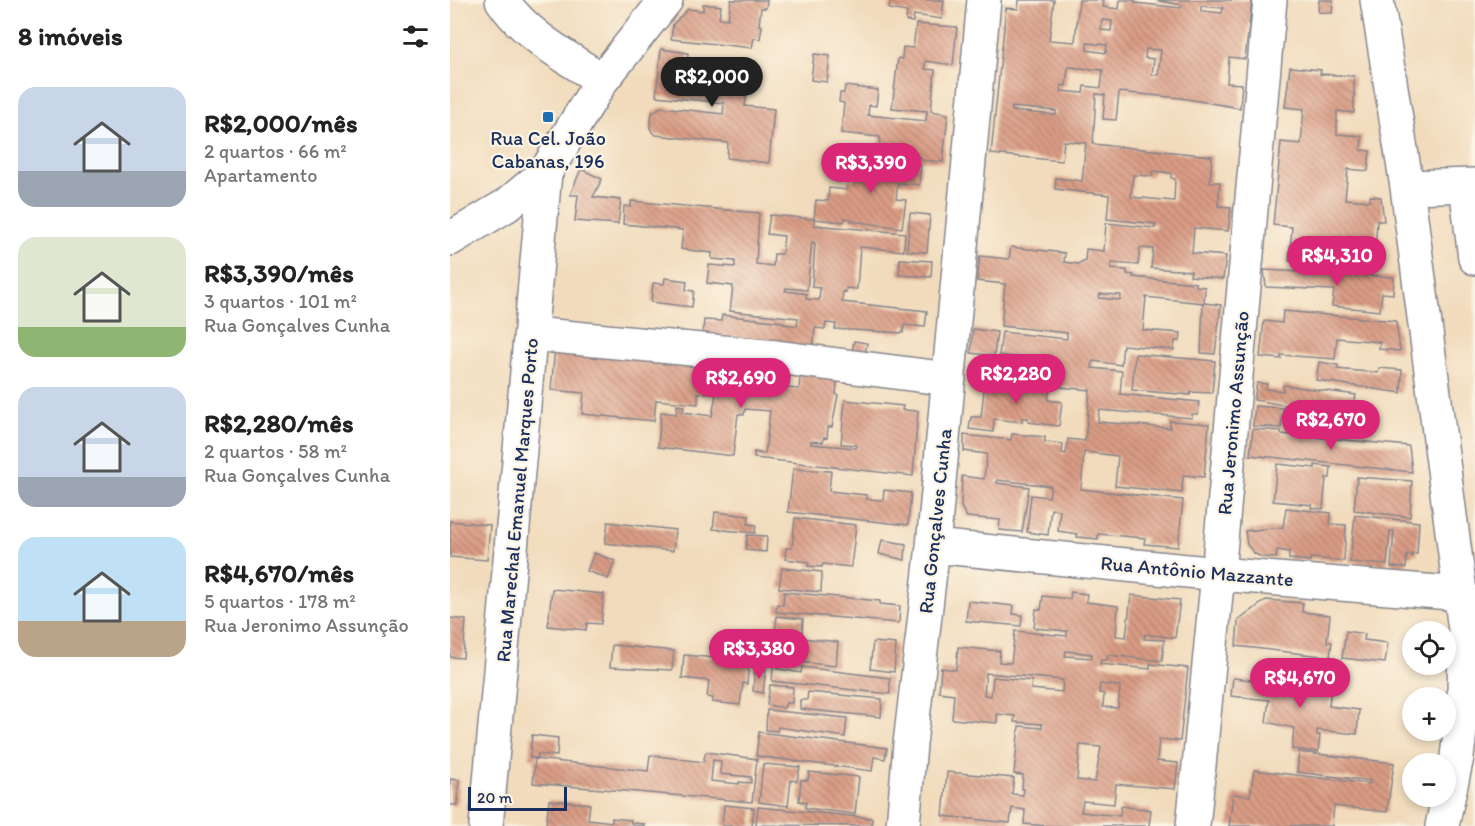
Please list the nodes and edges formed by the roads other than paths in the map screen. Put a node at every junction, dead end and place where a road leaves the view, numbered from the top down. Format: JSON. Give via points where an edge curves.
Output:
{"nodes":[{"id":1,"x":502,"y":0,"type":"edge"},
{"id":2,"x":666,"y":0,"type":"edge"},
{"id":3,"x":984,"y":0,"type":"edge"},
{"id":4,"x":1270,"y":0,"type":"edge"},
{"id":5,"x":1377,"y":0,"type":"edge"},
{"id":6,"x":602,"y":80,"type":"junction"},
{"id":7,"x":545,"y":173,"type":"junction"},
{"id":8,"x":1470,"y":186,"type":"edge"},
{"id":9,"x":1407,"y":187,"type":"junction"},
{"id":10,"x":450,"y":240,"type":"edge"},
{"id":11,"x":1475,"y":258,"type":"edge"},
{"id":12,"x":532,"y":334,"type":"junction"},
{"id":13,"x":949,"y":379,"type":"junction"},
{"id":14,"x":933,"y":546,"type":"junction"},
{"id":15,"x":1218,"y":574,"type":"junction"},
{"id":16,"x":1462,"y":594,"type":"junction"},
{"id":17,"x":486,"y":826,"type":"edge"},
{"id":18,"x":903,"y":826,"type":"edge"},
{"id":19,"x":1193,"y":826,"type":"edge"},
{"id":20,"x":1442,"y":826,"type":"edge"}],
"edges":[{"from":1,"to":6,"type":"street","via":[[513,17]]},
{"from":2,"to":6,"type":"street"},
{"from":3,"to":13,"type":"street","name":"Rua Gonçalves Cunha"},
{"from":4,"to":15,"type":"street","name":"Rua Jeronimo Assunção"},
{"from":5,"to":9,"type":"street"},
{"from":6,"to":7,"type":"street"},
{"from":7,"to":10,"type":"street","via":[[507,205]]},
{"from":7,"to":12,"type":"street","name":"Rua Marechal Emanuel Marques Porto"},
{"from":8,"to":9,"type":"street"},
{"from":8,"to":11,"type":"street"},
{"from":9,"to":16,"type":"street"},
{"from":12,"to":13,"type":"street","via":[[776,357]]},
{"from":12,"to":17,"type":"street","name":"Rua Marechal Emanuel Marques Porto"},
{"from":13,"to":14,"type":"street","name":"Rua Gonçalves Cunha"},
{"from":14,"to":15,"type":"street","name":"Rua Antônio Mazzante"},
{"from":14,"to":18,"type":"street","name":"Rua Gonçalves Cunha"},
{"from":15,"to":16,"type":"street","name":"Rua Antônio Mazzante"},
{"from":15,"to":19,"type":"street","name":"Rua Jeronimo Assunção"},
{"from":16,"to":20,"type":"street","via":[[1464,698],[1457,757]]}]}
